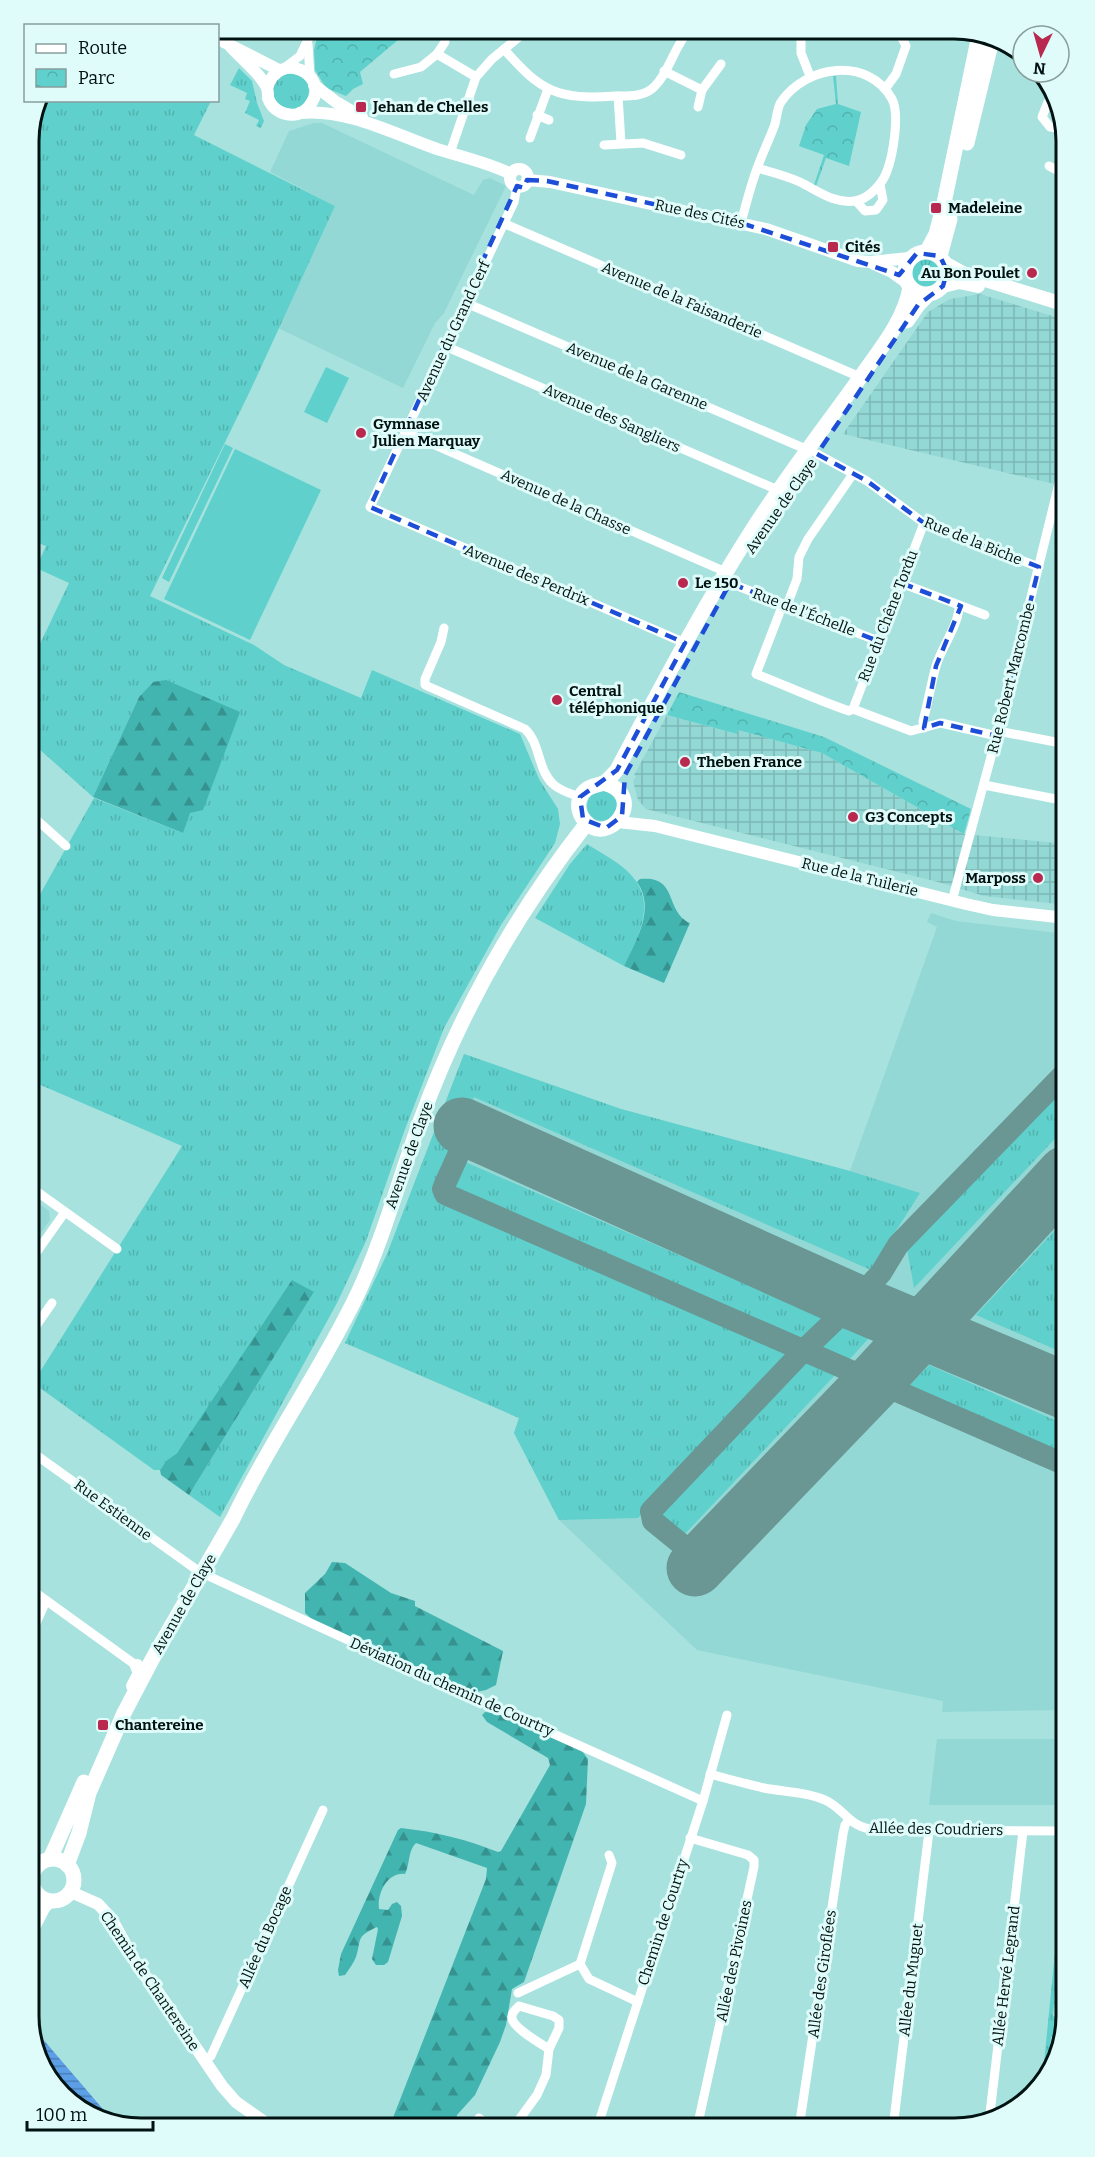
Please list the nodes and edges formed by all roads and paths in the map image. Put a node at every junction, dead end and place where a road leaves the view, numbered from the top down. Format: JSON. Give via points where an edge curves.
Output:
{"nodes":[{"id":1,"x":309,"y":39,"type":"edge"},
{"id":2,"x":516,"y":39,"type":"edge"},
{"id":3,"x":680,"y":39,"type":"edge"},
{"id":4,"x":801,"y":39,"type":"edge"},
{"id":5,"x":902,"y":39,"type":"edge"},
{"id":6,"x":219,"y":40,"type":"edge"},
{"id":7,"x":978,"y":41,"type":"edge"},
{"id":8,"x":308,"y":42,"type":"junction"},
{"id":9,"x":445,"y":42,"type":"dead end"},
{"id":10,"x":991,"y":46,"type":"edge"},
{"id":11,"x":231,"y":47,"type":"junction"},
{"id":12,"x":504,"y":49,"type":"junction"},
{"id":13,"x":437,"y":54,"type":"junction"},
{"id":14,"x":721,"y":64,"type":"dead end"},
{"id":15,"x":282,"y":69,"type":"junction"},
{"id":16,"x":664,"y":71,"type":"junction"},
{"id":17,"x":394,"y":74,"type":"dead end"},
{"id":18,"x":810,"y":76,"type":"junction"},
{"id":19,"x":476,"y":77,"type":"junction"},
{"id":20,"x":312,"y":81,"type":"junction"},
{"id":21,"x":267,"y":88,"type":"junction"},
{"id":22,"x":548,"y":89,"type":"junction"},
{"id":23,"x":885,"y":89,"type":"junction"},
{"id":24,"x":702,"y":90,"type":"junction"},
{"id":25,"x":618,"y":96,"type":"junction"},
{"id":26,"x":1048,"y":102,"type":"edge"},
{"id":27,"x":698,"y":106,"type":"dead end"},
{"id":28,"x":300,"y":113,"type":"junction"},
{"id":29,"x":537,"y":115,"type":"junction"},
{"id":30,"x":549,"y":120,"type":"dead end"},
{"id":31,"x":373,"y":124,"type":"junction"},
{"id":32,"x":1055,"y":128,"type":"edge"},
{"id":33,"x":530,"y":138,"type":"dead end"},
{"id":34,"x":621,"y":143,"type":"junction"},
{"id":35,"x":604,"y":145,"type":"dead end"},
{"id":36,"x":450,"y":153,"type":"junction"},
{"id":37,"x":681,"y":155,"type":"dead end"},
{"id":38,"x":1049,"y":166,"type":"dead end"},
{"id":39,"x":757,"y":168,"type":"junction"},
{"id":40,"x":1056,"y":170,"type":"edge"},
{"id":41,"x":522,"y":183,"type":"junction"},
{"id":42,"x":880,"y":184,"type":"junction"},
{"id":43,"x":856,"y":201,"type":"junction"},
{"id":44,"x":741,"y":223,"type":"junction"},
{"id":45,"x":504,"y":224,"type":"junction"},
{"id":46,"x":937,"y":257,"type":"junction"},
{"id":47,"x":909,"y":258,"type":"junction"},
{"id":48,"x":870,"y":262,"type":"junction"},
{"id":49,"x":908,"y":285,"type":"junction"},
{"id":50,"x":942,"y":286,"type":"junction"},
{"id":51,"x":929,"y":294,"type":"junction"},
{"id":52,"x":1056,"y":302,"type":"edge"},
{"id":53,"x":466,"y":303,"type":"junction"},
{"id":54,"x":1056,"y":309,"type":"edge"},
{"id":55,"x":445,"y":346,"type":"junction"},
{"id":56,"x":860,"y":377,"type":"junction"},
{"id":57,"x":405,"y":432,"type":"junction"},
{"id":58,"x":813,"y":452,"type":"junction"},
{"id":59,"x":853,"y":474,"type":"junction"},
{"id":60,"x":780,"y":491,"type":"junction"},
{"id":61,"x":1056,"y":496,"type":"edge"},
{"id":62,"x":370,"y":507,"type":"joint"},
{"id":63,"x":924,"y":523,"type":"junction"},
{"id":64,"x":1039,"y":567,"type":"junction"},
{"id":65,"x":728,"y":578,"type":"junction"},
{"id":66,"x":900,"y":583,"type":"junction"},
{"id":67,"x":785,"y":605,"type":"junction"},
{"id":68,"x":959,"y":605,"type":"junction"},
{"id":69,"x":985,"y":615,"type":"dead end"},
{"id":70,"x":444,"y":628,"type":"dead end"},
{"id":71,"x":878,"y":641,"type":"junction"},
{"id":72,"x":685,"y":643,"type":"junction"},
{"id":73,"x":853,"y":709,"type":"junction"},
{"id":74,"x":924,"y":728,"type":"junction"},
{"id":75,"x":998,"y":734,"type":"junction"},
{"id":76,"x":1056,"y":743,"type":"edge"},
{"id":77,"x":603,"y":783,"type":"junction"},
{"id":78,"x":984,"y":784,"type":"junction"},
{"id":79,"x":580,"y":797,"type":"junction"},
{"id":80,"x":623,"y":798,"type":"junction"},
{"id":81,"x":1056,"y":799,"type":"edge"},
{"id":82,"x":39,"y":822,"type":"edge"},
{"id":83,"x":618,"y":822,"type":"junction"},
{"id":84,"x":587,"y":824,"type":"junction"},
{"id":85,"x":655,"y":826,"type":"junction"},
{"id":86,"x":66,"y":846,"type":"dead end"},
{"id":87,"x":952,"y":901,"type":"junction"},
{"id":88,"x":1056,"y":917,"type":"edge"},
{"id":89,"x":39,"y":1193,"type":"edge"},
{"id":90,"x":65,"y":1212,"type":"junction"},
{"id":91,"x":117,"y":1248,"type":"dead end"},
{"id":92,"x":39,"y":1249,"type":"edge"},
{"id":93,"x":52,"y":1303,"type":"dead end"},
{"id":94,"x":39,"y":1321,"type":"edge"},
{"id":95,"x":39,"y":1458,"type":"edge"},
{"id":96,"x":199,"y":1571,"type":"junction"},
{"id":97,"x":39,"y":1596,"type":"edge"},
{"id":98,"x":46,"y":1601,"type":"junction"},
{"id":99,"x":39,"y":1616,"type":"edge"},
{"id":100,"x":137,"y":1666,"type":"junction"},
{"id":101,"x":124,"y":1713,"type":"junction"},
{"id":102,"x":727,"y":1715,"type":"dead end"},
{"id":103,"x":710,"y":1774,"type":"junction"},
{"id":104,"x":703,"y":1801,"type":"junction"},
{"id":105,"x":323,"y":1810,"type":"dead end"},
{"id":106,"x":849,"y":1820,"type":"junction"},
{"id":107,"x":1023,"y":1830,"type":"junction"},
{"id":108,"x":929,"y":1831,"type":"junction"},
{"id":109,"x":1056,"y":1831,"type":"edge"},
{"id":110,"x":690,"y":1838,"type":"junction"},
{"id":111,"x":609,"y":1855,"type":"dead end"},
{"id":112,"x":50,"y":1859,"type":"junction"},
{"id":113,"x":39,"y":1864,"type":"edge"},
{"id":114,"x":67,"y":1864,"type":"junction"},
{"id":115,"x":71,"y":1892,"type":"junction"},
{"id":116,"x":39,"y":1900,"type":"edge"},
{"id":117,"x":580,"y":1964,"type":"junction"},
{"id":118,"x":518,"y":1993,"type":"dead end"},
{"id":119,"x":638,"y":2002,"type":"junction"},
{"id":120,"x":549,"y":2049,"type":"junction"},
{"id":121,"x":204,"y":2061,"type":"junction"},
{"id":122,"x":990,"y":2111,"type":"edge"},
{"id":123,"x":259,"y":2118,"type":"edge"},
{"id":124,"x":520,"y":2118,"type":"edge"},
{"id":125,"x":600,"y":2118,"type":"edge"},
{"id":126,"x":699,"y":2118,"type":"edge"},
{"id":127,"x":800,"y":2118,"type":"edge"},
{"id":128,"x":894,"y":2118,"type":"edge"}],
"edges":[{"from":1,"to":8,"type":"street"},
{"from":2,"to":12,"type":"street"},
{"from":3,"to":16,"type":"street"},
{"from":4,"to":18,"type":"street","via":[[801,52]]},
{"from":5,"to":23,"type":"street","via":[[906,46],[896,75]]},
{"from":6,"to":11,"type":"street"},
{"from":7,"to":46,"type":"main road","via":[[936,234]]},
{"from":8,"to":15,"type":"street","via":[[300,56]]},
{"from":8,"to":20,"type":"street"},
{"from":9,"to":13,"type":"street"},
{"from":10,"to":46,"type":"main road"},
{"from":11,"to":15,"type":"street"},
{"from":11,"to":21,"type":"street"},
{"from":12,"to":19,"type":"street"},
{"from":12,"to":22,"type":"street","via":[[530,77]]},
{"from":13,"to":17,"type":"street","via":[[421,67]]},
{"from":13,"to":19,"type":"street"},
{"from":14,"to":24,"type":"street"},
{"from":15,"to":20,"type":"street","via":[[299,68]]},
{"from":15,"to":21,"type":"street"},
{"from":16,"to":24,"type":"street"},
{"from":16,"to":25,"type":"street","via":[[648,92]]},
{"from":18,"to":23,"type":"street","via":[[853,71]]},
{"from":18,"to":39,"type":"street","via":[[780,104]]},
{"from":19,"to":36,"type":"street"},
{"from":20,"to":28,"type":"street","via":[[314,98]]},
{"from":20,"to":31,"type":"street","via":[[336,102]]},
{"from":21,"to":28,"type":"street","via":[[276,109]]},
{"from":22,"to":25,"type":"street","via":[[583,98]]},
{"from":22,"to":29,"type":"street"},
{"from":23,"to":42,"type":"street","via":[[894,101],[897,123],[888,170]]},
{"from":24,"to":27,"type":"street"},
{"from":25,"to":34,"type":"street"},
{"from":26,"to":32,"type":"street","via":[[1042,117]]},
{"from":28,"to":31,"type":"street","via":[[325,112]]},
{"from":29,"to":30,"type":"street"},
{"from":29,"to":33,"type":"street"},
{"from":31,"to":36,"type":"street"},
{"from":34,"to":35,"type":"street"},
{"from":34,"to":37,"type":"street","via":[[643,143]]},
{"from":36,"to":41,"type":"street","via":[[486,163],[511,174],[511,182]]},
{"from":38,"to":40,"type":"street"},
{"from":39,"to":43,"type":"street","via":[[800,182],[834,200]]},
{"from":39,"to":44,"type":"street"},
{"from":41,"to":44,"type":"street","name":"Rue des Cités","via":[[550,182]]},
{"from":41,"to":45,"type":"street","name":"Avenue du Grand Cerf"},
{"from":42,"to":43,"type":"street"},
{"from":42,"to":43,"type":"street","via":[[883,200],[876,210],[865,211]]},
{"from":44,"to":48,"type":"street","name":"Rue des Cités"},
{"from":45,"to":53,"type":"street","name":"Avenue du Grand Cerf"},
{"from":45,"to":56,"type":"street","name":"Avenue de la Faisanderie"},
{"from":46,"to":47,"type":"main road","via":[[917,253]]},
{"from":46,"to":50,"type":"main road","via":[[947,271]]},
{"from":46,"to":52,"type":"main road","via":[[963,273]]},
{"from":47,"to":48,"type":"street","name":"Rue des Cités"},
{"from":47,"to":49,"type":"main road","via":[[904,274]]},
{"from":48,"to":49,"type":"street","name":"Rue des Cités"},
{"from":49,"to":51,"type":"main road","via":[[915,292]]},
{"from":49,"to":56,"type":"main road","name":"Avenue de Claye","via":[[905,308]]},
{"from":50,"to":51,"type":"main road"},
{"from":50,"to":54,"type":"main road","via":[[968,282]]},
{"from":51,"to":58,"type":"main road","name":"Avenue de Claye","via":[[853,404]]},
{"from":53,"to":55,"type":"street","name":"Avenue du Grand Cerf"},
{"from":53,"to":58,"type":"street","name":"Avenue de la Garenne"},
{"from":55,"to":57,"type":"street","name":"Avenue du Grand Cerf"},
{"from":55,"to":60,"type":"street","name":"Avenue des Sangliers"},
{"from":56,"to":58,"type":"main road","name":"Avenue de Claye"},
{"from":57,"to":62,"type":"street","name":"Avenue du Grand Cerf"},
{"from":57,"to":65,"type":"street","name":"Avenue de la Chasse"},
{"from":58,"to":59,"type":"street","name":"Rue de la Biche"},
{"from":58,"to":60,"type":"main road","name":"Avenue de Claye"},
{"from":58,"to":65,"type":"main road","name":"Avenue de Claye"},
{"from":59,"to":63,"type":"street","name":"Rue de la Biche"},
{"from":59,"to":67,"type":"street","via":[[808,539]]},
{"from":60,"to":65,"type":"main road","name":"Avenue de Claye","via":[[758,521]]},
{"from":61,"to":64,"type":"street","name":"Rue Robert Marcombe"},
{"from":62,"to":72,"type":"street","name":"Avenue des Perdrix"},
{"from":63,"to":64,"type":"street","name":"Rue de la Biche"},
{"from":63,"to":66,"type":"street","name":"Rue du Chêne Tordu"},
{"from":64,"to":75,"type":"street","name":"Rue Robert Marcombe"},
{"from":65,"to":67,"type":"street","name":"Rue de l'Échelle"},
{"from":65,"to":72,"type":"main road","name":"Avenue de Claye"},
{"from":65,"to":80,"type":"main road","name":"Avenue de Claye","via":[[625,775]]},
{"from":66,"to":68,"type":"street"},
{"from":66,"to":71,"type":"street","name":"Rue du Chêne Tordu"},
{"from":67,"to":71,"type":"street","name":"Rue de l'Échelle"},
{"from":67,"to":73,"type":"street","via":[[756,674],[849,711]]},
{"from":68,"to":69,"type":"street"},
{"from":68,"to":74,"type":"street","via":[[959,614],[936,666]]},
{"from":70,"to":79,"type":"street","via":[[425,685],[525,729],[534,740],[550,781]]},
{"from":71,"to":73,"type":"street","name":"Rue du Chêne Tordu"},
{"from":72,"to":77,"type":"main road","name":"Avenue de Claye","via":[[616,770]]},
{"from":73,"to":74,"type":"street","via":[[908,730]]},
{"from":74,"to":75,"type":"street","via":[[941,723]]},
{"from":75,"to":76,"type":"street"},
{"from":75,"to":78,"type":"street","name":"Rue Robert Marcombe"},
{"from":77,"to":79,"type":"main road","name":"Avenue de Claye","via":[[589,787]]},
{"from":77,"to":80,"type":"main road","via":[[616,788]]},
{"from":78,"to":81,"type":"street"},
{"from":78,"to":87,"type":"street","name":"Rue Robert Marcombe"},
{"from":79,"to":84,"type":"main road","via":[[579,809]]},
{"from":80,"to":83,"type":"main road","name":"Avenue de Claye","via":[[624,810]]},
{"from":80,"to":85,"type":"street","name":"Rue de la Tuilerie","via":[[636,816]]},
{"from":82,"to":86,"type":"street"},
{"from":83,"to":84,"type":"main road","via":[[606,828]]},
{"from":83,"to":85,"type":"street","name":"Rue de la Tuilerie"},
{"from":84,"to":96,"type":"main road","name":"Avenue de Claye","via":[[489,970],[422,1117],[358,1293]]},
{"from":85,"to":87,"type":"street","name":"Rue de la Tuilerie"},
{"from":87,"to":88,"type":"street","name":"Rue de la Tuilerie"},
{"from":89,"to":90,"type":"street"},
{"from":90,"to":91,"type":"street"},
{"from":90,"to":92,"type":"street"},
{"from":93,"to":94,"type":"street"},
{"from":95,"to":96,"type":"street","name":"Rue Estienne"},
{"from":96,"to":100,"type":"main road","name":"Avenue de Claye"},
{"from":96,"to":101,"type":"main road","name":"Avenue de Claye"},
{"from":96,"to":104,"type":"street","name":"Déviation du chemin de Courtry"},
{"from":97,"to":98,"type":"street"},
{"from":98,"to":99,"type":"street"},
{"from":98,"to":100,"type":"street"},
{"from":100,"to":101,"type":"main road","name":"Avenue de Claye","via":[[140,1672]]},
{"from":100,"to":112,"type":"main road","name":"Avenue de Claye"},
{"from":101,"to":114,"type":"main road","name":"Avenue de Claye","via":[[89,1793]]},
{"from":102,"to":103,"type":"street","name":"Chemin de Courtry"},
{"from":103,"to":104,"type":"street","name":"Chemin de Courtry"},
{"from":103,"to":106,"type":"street","name":"Allée des Coudriers","via":[[813,1796],[828,1802]]},
{"from":104,"to":110,"type":"street","name":"Chemin de Courtry"},
{"from":105,"to":121,"type":"street","name":"Allée du Bocage","via":[[211,2056]]},
{"from":106,"to":108,"type":"street","name":"Allée des Coudriers","via":[[866,1829]]},
{"from":106,"to":127,"type":"street","name":"Allée des Giroflées","via":[[843,1834]]},
{"from":107,"to":108,"type":"street","name":"Allée des Coudriers"},
{"from":107,"to":109,"type":"street","name":"Allée des Coudriers"},
{"from":107,"to":122,"type":"street","name":"Allée Hervé Legrand"},
{"from":108,"to":128,"type":"street","name":"Allée du Muguet"},
{"from":110,"to":119,"type":"street","name":"Chemin de Courtry"},
{"from":110,"to":126,"type":"street","name":"Allée des Pivoines","via":[[754,1860]]},
{"from":111,"to":117,"type":"street","via":[[612,1863]]},
{"from":112,"to":113,"type":"main road"},
{"from":112,"to":114,"type":"main road"},
{"from":114,"to":115,"type":"main road","via":[[75,1880]]},
{"from":115,"to":116,"type":"main road","via":[[57,1902]]},
{"from":115,"to":121,"type":"street","name":"Chemin de Chantereine","via":[[99,1904],[111,1918],[138,1967]]},
{"from":117,"to":118,"type":"street"},
{"from":117,"to":119,"type":"street","via":[[589,1979]]},
{"from":119,"to":125,"type":"street","name":"Chemin de Courtry"},
{"from":120,"to":120,"type":"street","via":[[559,2020],[519,2006],[512,2018],[516,2026]]},
{"from":120,"to":124,"type":"street","via":[[546,2075]]},
{"from":121,"to":123,"type":"street","name":"Chemin de Chantereine","via":[[236,2102]]}]}
